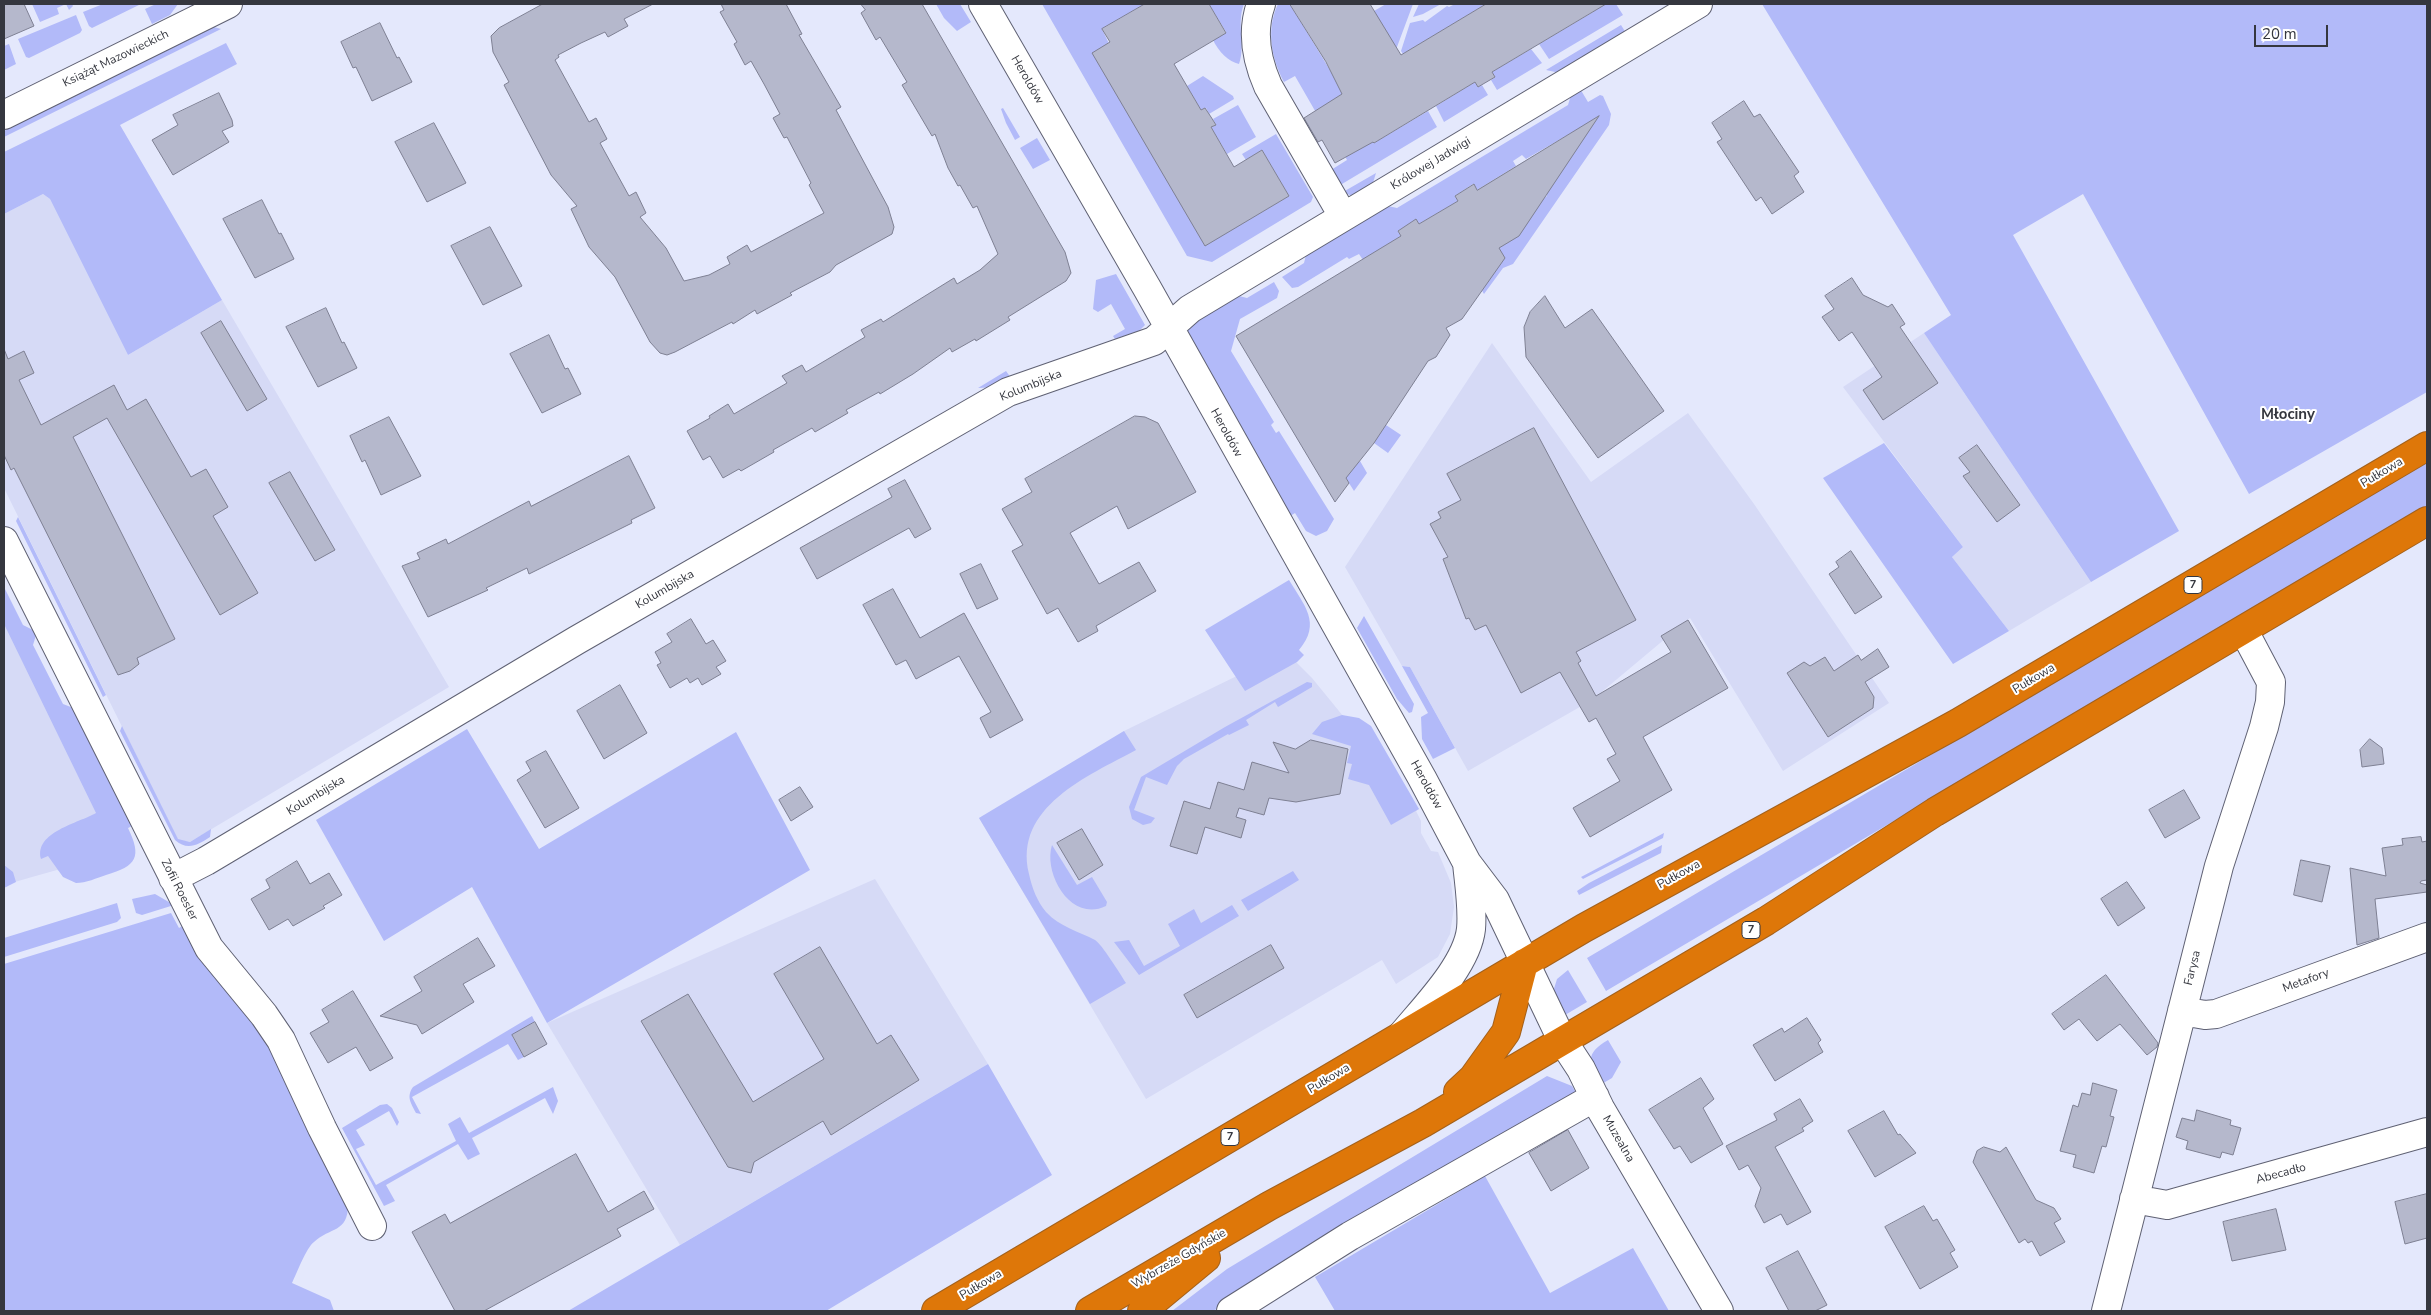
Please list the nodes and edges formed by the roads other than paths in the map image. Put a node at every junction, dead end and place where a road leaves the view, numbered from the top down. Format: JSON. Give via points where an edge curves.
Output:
{"nodes":[{"id":1,"x":228,"y":4,"type":"edge"},
{"id":2,"x":983,"y":4,"type":"edge"},
{"id":3,"x":1261,"y":4,"type":"edge"},
{"id":4,"x":1698,"y":4,"type":"edge"},
{"id":5,"x":4,"y":115,"type":"edge"},
{"id":6,"x":1343,"y":216,"type":"junction"},
{"id":7,"x":1167,"y":328,"type":"junction"},
{"id":8,"x":2427,"y":446,"type":"edge"},
{"id":9,"x":2427,"y":521,"type":"edge"},
{"id":10,"x":4,"y":541,"type":"edge"},
{"id":11,"x":2244,"y":631,"type":"junction"},
{"id":12,"x":1467,"y":863,"type":"junction"},
{"id":13,"x":173,"y":878,"type":"junction"},
{"id":14,"x":2427,"y":937,"type":"edge"},
{"id":15,"x":1524,"y":963,"type":"junction"},
{"id":16,"x":2182,"y":1011,"type":"junction"},
{"id":17,"x":1400,"y":1037,"type":"junction"},
{"id":18,"x":1562,"y":1040,"type":"junction"},
{"id":19,"x":1595,"y":1097,"type":"junction"},
{"id":20,"x":1423,"y":1123,"type":"junction"},
{"id":21,"x":2427,"y":1132,"type":"edge"},
{"id":22,"x":2134,"y":1199,"type":"junction"},
{"id":23,"x":1269,"y":1206,"type":"junction"},
{"id":24,"x":372,"y":1226,"type":"dead end"},
{"id":25,"x":936,"y":1311,"type":"edge"},
{"id":26,"x":1090,"y":1311,"type":"edge"},
{"id":27,"x":1142,"y":1311,"type":"edge"},
{"id":28,"x":1231,"y":1311,"type":"edge"},
{"id":29,"x":1719,"y":1311,"type":"edge"},
{"id":30,"x":2106,"y":1311,"type":"edge"}],
"edges":[{"from":1,"to":5,"type":"street","name":"Książąt Mazowieckich"},
{"from":2,"to":7,"type":"street","name":"Heroldów"},
{"from":3,"to":6,"type":"street","via":[[1255,32],[1263,74]]},
{"from":4,"to":6,"type":"street","name":"Królowej Jadwigi"},
{"from":6,"to":7,"type":"street","name":"Królowej Jadwigi","via":[[1190,309]]},
{"from":7,"to":12,"type":"street","name":"Heroldów"},
{"from":7,"to":13,"type":"street","name":"Kolumbijska","via":[[1147,344],[1008,392]]},
{"from":8,"to":15,"type":"highway","name":"Pułkowa","number":"7","via":[[1958,723],[1724,849]]},
{"from":9,"to":11,"type":"highway","number":"7"},
{"from":10,"to":13,"type":"street","name":"Zofii Roesler"},
{"from":11,"to":16,"type":"street","name":"Farysa","via":[[2271,682],[2270,702],[2219,866]]},
{"from":11,"to":18,"type":"highway","number":"7","via":[[1944,807],[1766,921]]},
{"from":12,"to":15,"type":"street","name":"Heroldów","via":[[1495,900]]},
{"from":12,"to":17,"type":"street","name":"Heroldów","via":[[1471,912],[1467,944],[1448,977]]},
{"from":13,"to":24,"type":"street","name":"Zofii Roesler","via":[[209,948],[281,1040]]},
{"from":14,"to":16,"type":"street","name":"Metafory","via":[[2216,1014],[2205,1016]]},
{"from":15,"to":17,"type":"highway","name":"Pułkowa","number":"7"},
{"from":15,"to":18,"type":"street","name":"Muzealna"},
{"from":15,"to":20,"type":"highway","via":[[1506,1032],[1473,1078]]},
{"from":16,"to":22,"type":"street","name":"Farysa"},
{"from":17,"to":25,"type":"highway","name":"Pułkowa","number":"7"},
{"from":18,"to":19,"type":"street","name":"Muzealna"},
{"from":18,"to":20,"type":"highway","number":"7"},
{"from":19,"to":28,"type":"street","via":[[1350,1236]]},
{"from":19,"to":29,"type":"street","name":"Muzealna"},
{"from":20,"to":23,"type":"highway","number":"7"},
{"from":21,"to":22,"type":"street","name":"Abecadło","via":[[2167,1205]]},
{"from":22,"to":30,"type":"street","name":"Farysa"},
{"from":23,"to":26,"type":"highway","name":"Wybrzeże Gdyńskie","number":"7"},
{"from":23,"to":27,"type":"highway"}]}
